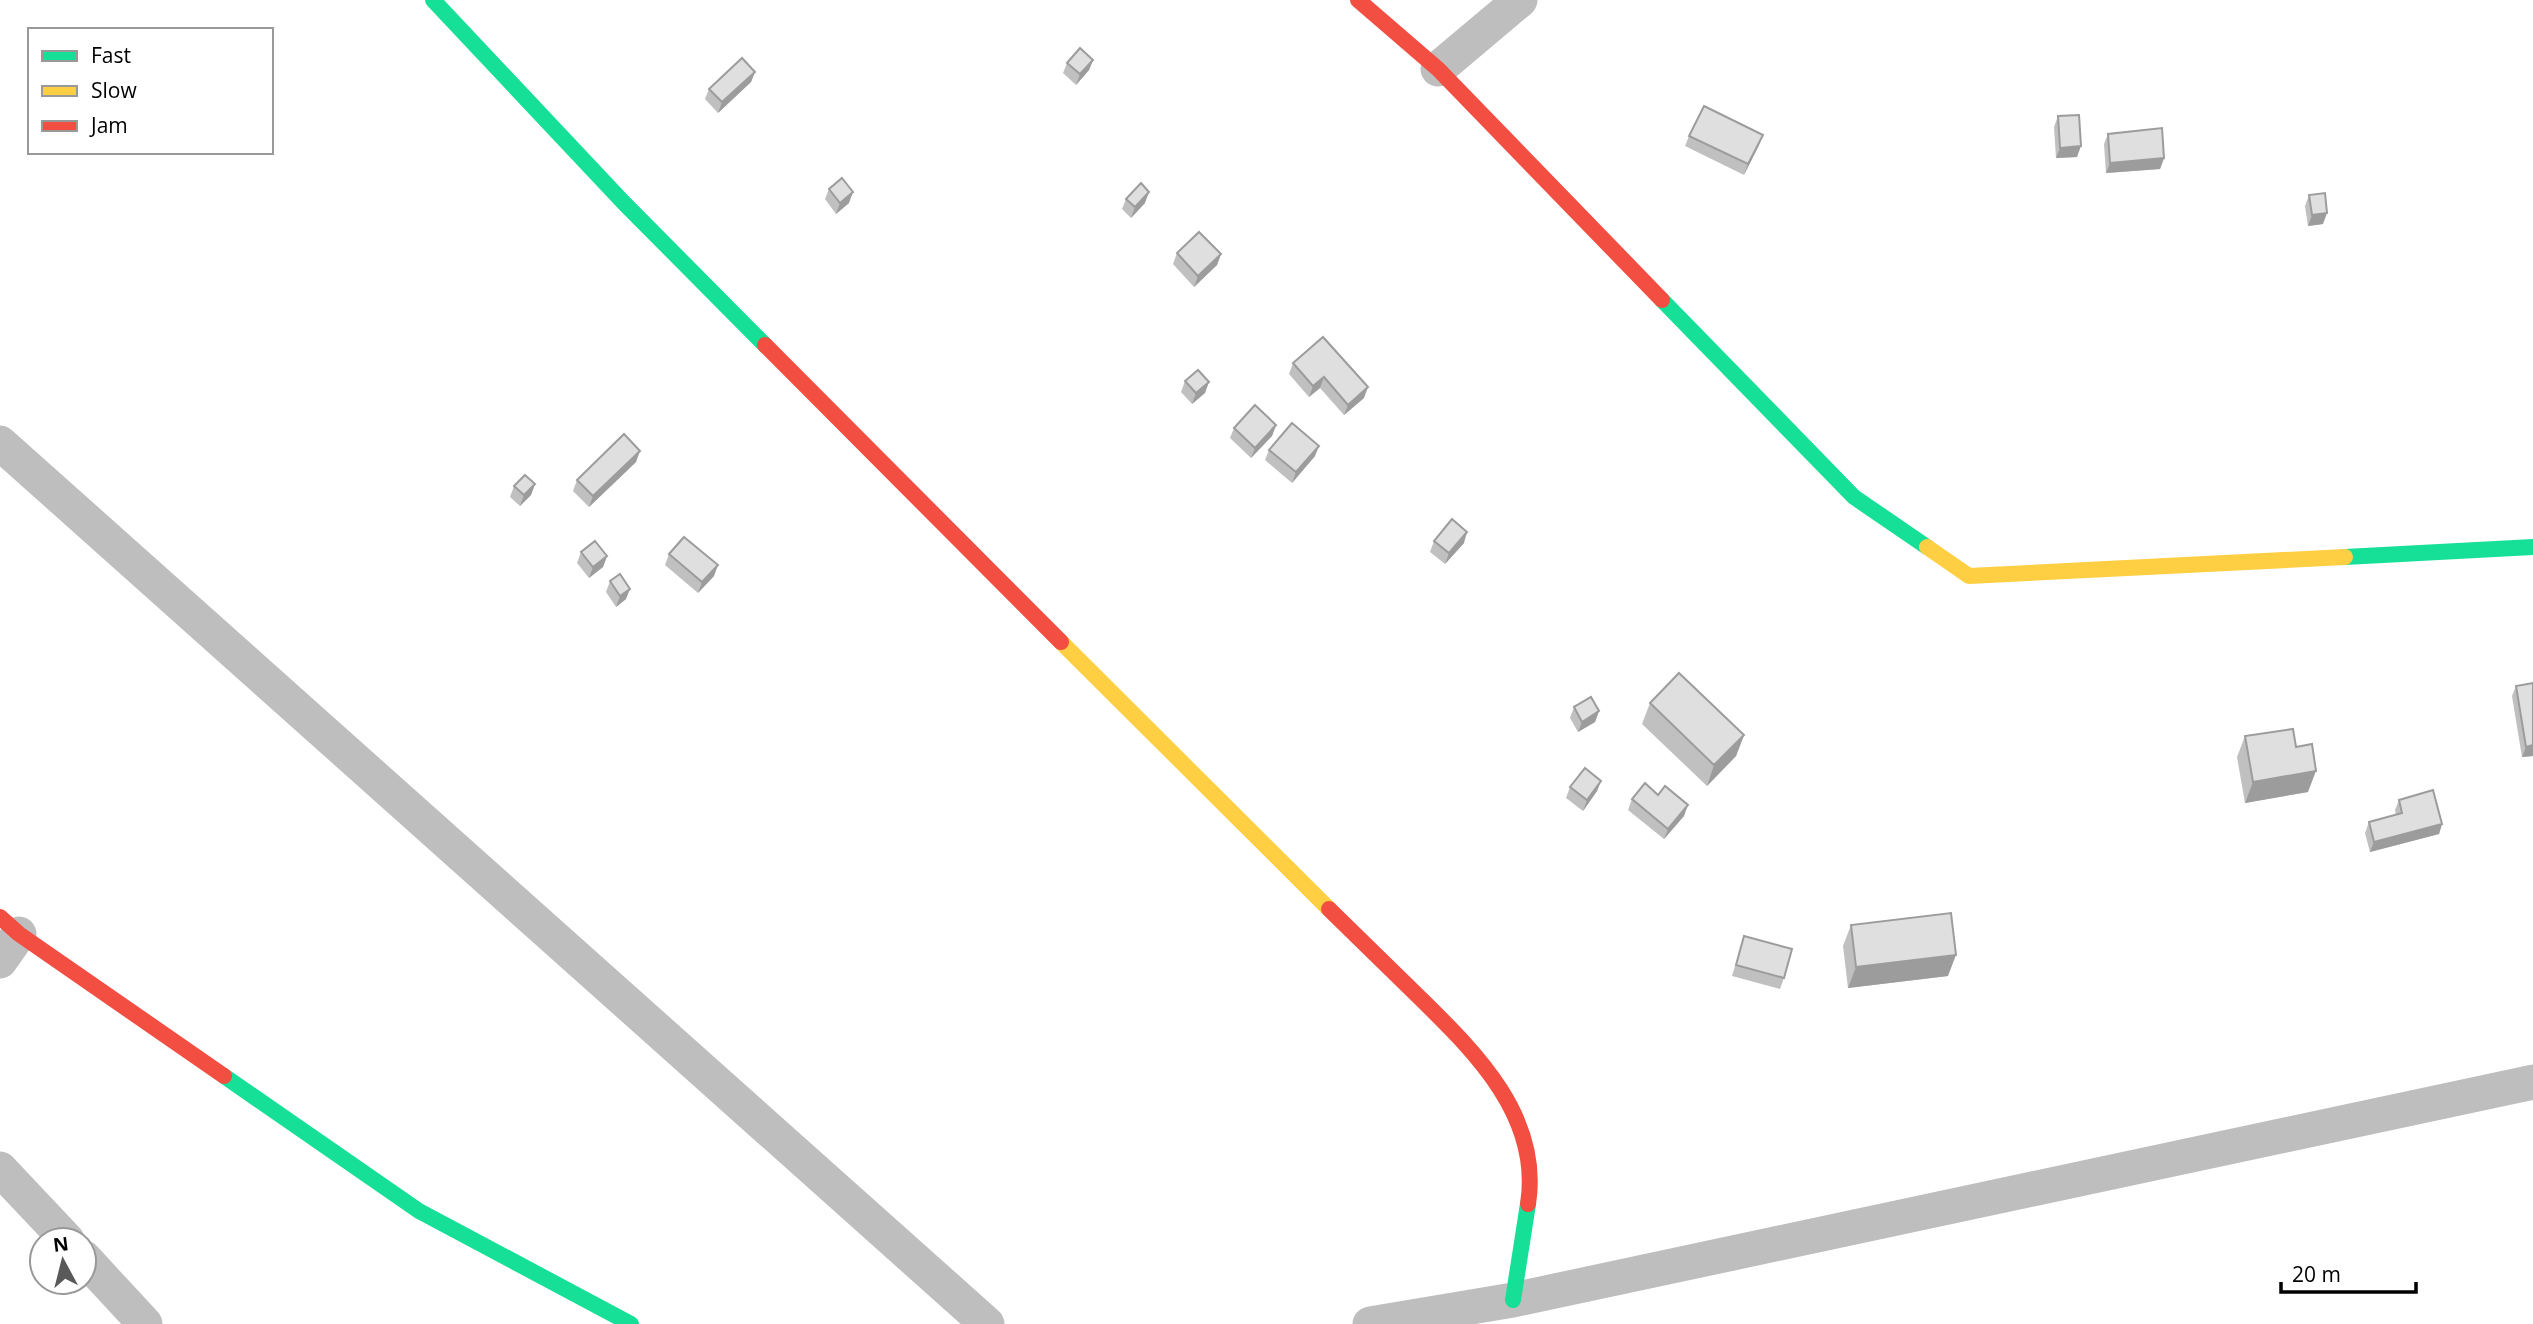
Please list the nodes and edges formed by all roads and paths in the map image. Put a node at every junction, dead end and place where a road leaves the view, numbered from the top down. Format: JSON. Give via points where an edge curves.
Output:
{"nodes":[{"id":1,"x":433,"y":0,"type":"edge"},
{"id":2,"x":1358,"y":0,"type":"edge"},
{"id":3,"x":1520,"y":0,"type":"edge"},
{"id":4,"x":1438,"y":69,"type":"junction"},
{"id":5,"x":0,"y":443,"type":"edge"},
{"id":6,"x":2533,"y":547,"type":"edge"},
{"id":7,"x":6,"y":937,"type":"edge"},
{"id":8,"x":2533,"y":1082,"type":"edge"},
{"id":9,"x":0,"y":1169,"type":"edge"},
{"id":10,"x":54,"y":1226,"type":"edge"},
{"id":11,"x":98,"y":1273,"type":"edge"},
{"id":12,"x":1513,"y":1300,"type":"junction"},
{"id":13,"x":145,"y":1324,"type":"edge"},
{"id":14,"x":631,"y":1324,"type":"edge"},
{"id":15,"x":986,"y":1324,"type":"edge"},
{"id":16,"x":1370,"y":1324,"type":"edge"}],
"edges":[{"from":1,"to":12,"type":"street","via":[[634,213],[1473,1050],[1503,1091],[1522,1134],[1532,1181]]},
{"from":2,"to":4,"type":"street"},
{"from":3,"to":4,"type":"street"},
{"from":4,"to":6,"type":"street","via":[[1854,498],[1969,576]]},
{"from":5,"to":15,"type":"street"},
{"from":7,"to":14,"type":"street","via":[[419,1210]]},
{"from":8,"to":12,"type":"street"},
{"from":9,"to":10,"type":"street"},
{"from":11,"to":13,"type":"street"},
{"from":12,"to":16,"type":"street"}]}
